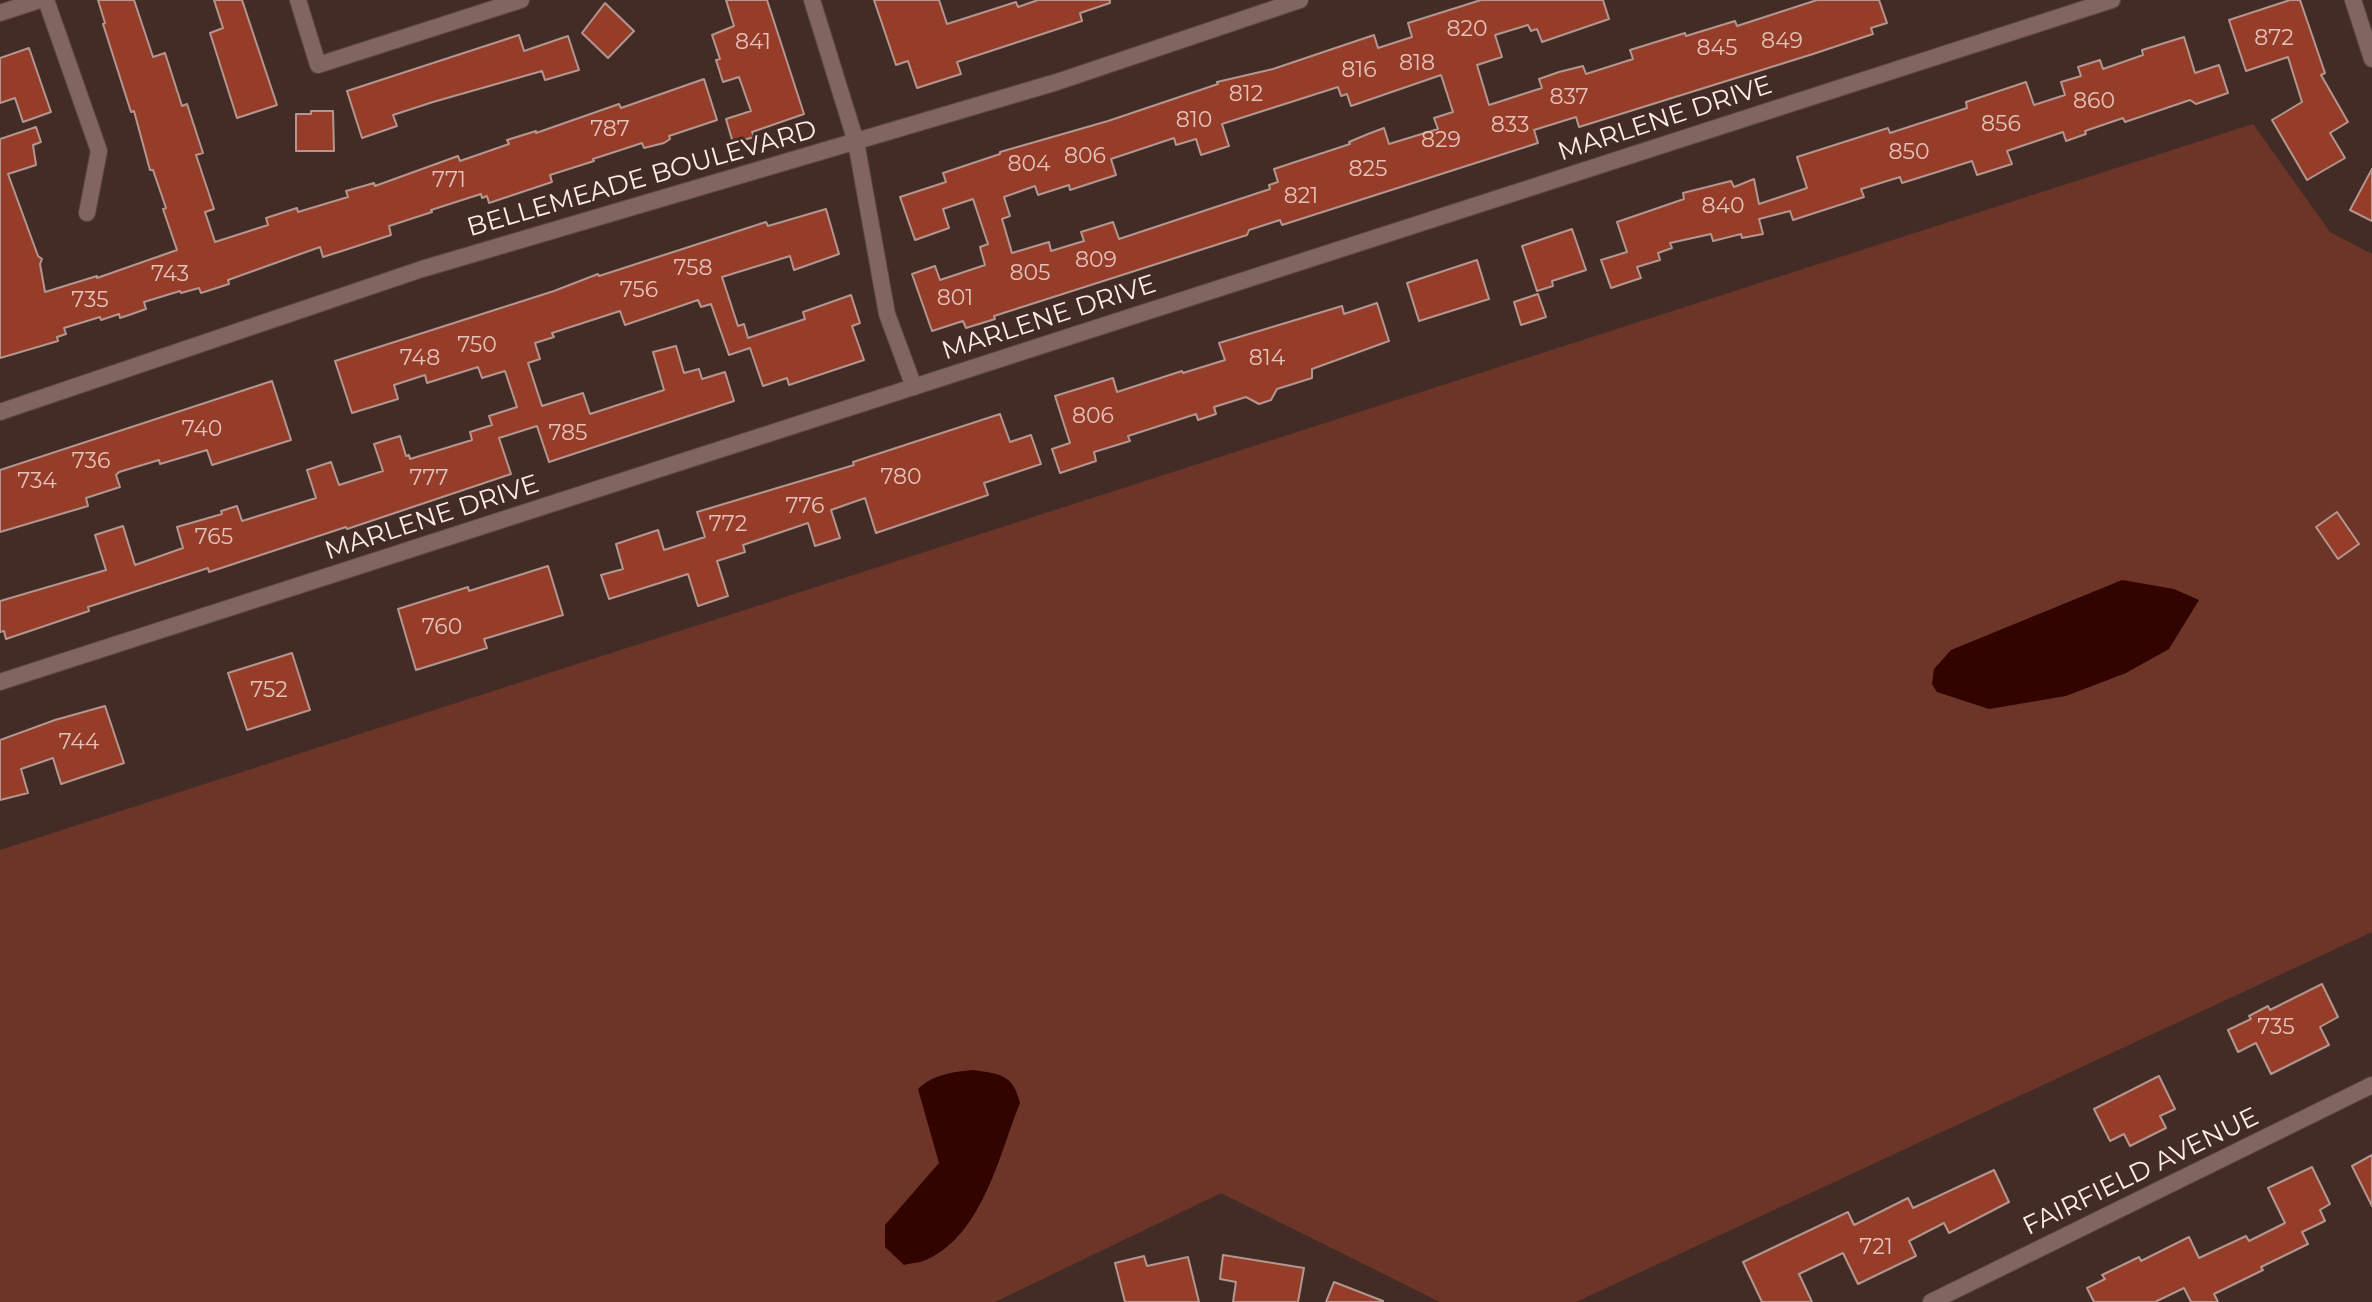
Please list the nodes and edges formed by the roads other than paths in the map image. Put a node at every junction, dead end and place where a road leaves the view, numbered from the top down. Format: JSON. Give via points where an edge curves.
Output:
{"nodes":[{"id":1,"x":43,"y":0,"type":"edge"},
{"id":2,"x":298,"y":0,"type":"edge"},
{"id":3,"x":521,"y":0,"type":"edge"},
{"id":4,"x":812,"y":0,"type":"edge"},
{"id":5,"x":1300,"y":0,"type":"edge"},
{"id":6,"x":2112,"y":0,"type":"edge"},
{"id":7,"x":2353,"y":0,"type":"edge"},
{"id":8,"x":0,"y":13,"type":"edge"},
{"id":9,"x":2372,"y":59,"type":"edge"},
{"id":10,"x":856,"y":142,"type":"junction"},
{"id":11,"x":87,"y":213,"type":"dead end"},
{"id":12,"x":914,"y":387,"type":"junction"},
{"id":13,"x":0,"y":412,"type":"edge"},
{"id":14,"x":0,"y":682,"type":"edge"},
{"id":15,"x":2372,"y":1085,"type":"edge"},
{"id":16,"x":1931,"y":1302,"type":"edge"}],
"edges":[{"from":1,"to":8,"type":"street"},
{"from":1,"to":11,"type":"street","via":[[99,151]]},
{"from":2,"to":3,"type":"street","via":[[318,65]]},
{"from":4,"to":10,"type":"street"},
{"from":5,"to":10,"type":"street","name":"BELLEMEADE BOULEVARD","via":[[1057,82]]},
{"from":6,"to":12,"type":"street","name":"MARLENE DRIVE"},
{"from":7,"to":9,"type":"street"},
{"from":10,"to":12,"type":"street","via":[[887,314]]},
{"from":10,"to":13,"type":"street","name":"BELLEMEADE BOULEVARD","via":[[422,269]]},
{"from":12,"to":14,"type":"street","name":"MARLENE DRIVE"},
{"from":15,"to":16,"type":"street","name":"FAIRFIELD AVENUE"}]}
